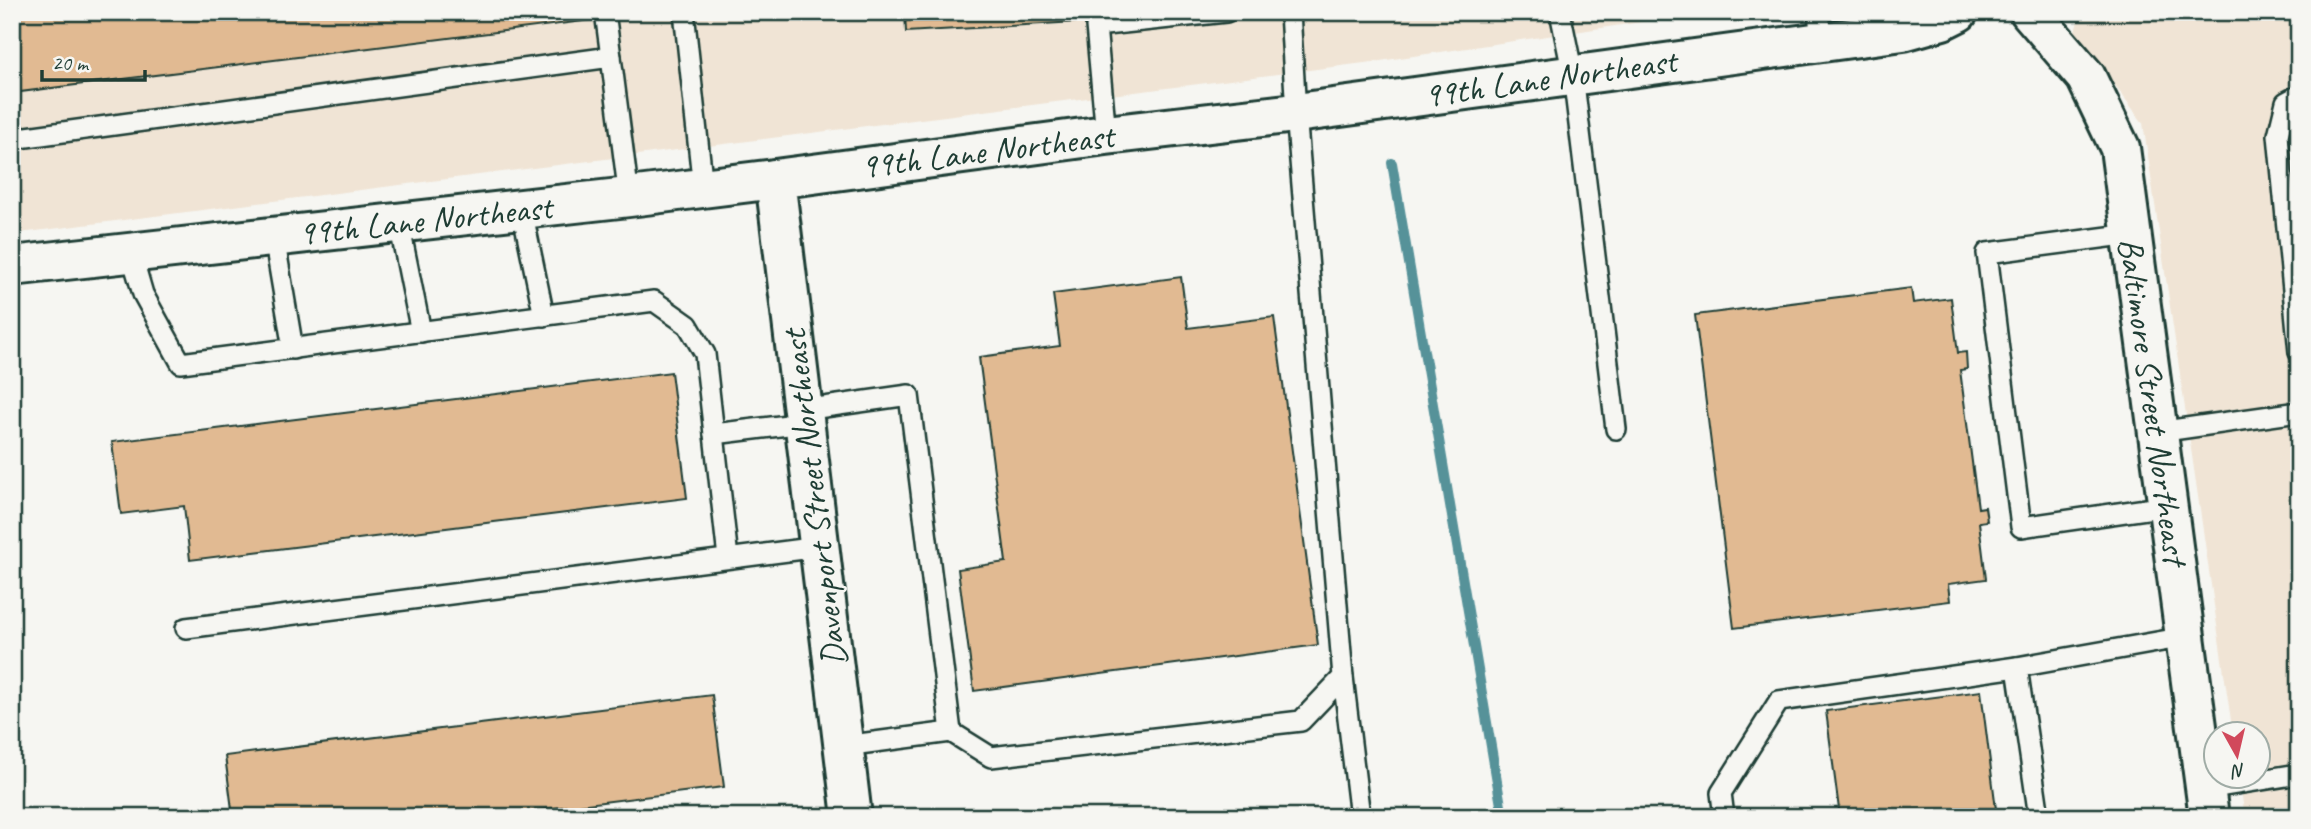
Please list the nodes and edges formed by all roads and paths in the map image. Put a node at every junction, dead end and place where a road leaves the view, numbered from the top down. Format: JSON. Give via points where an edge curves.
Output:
{"nodes":[{"id":1,"x":605,"y":12,"type":"edge"},
{"id":2,"x":684,"y":12,"type":"edge"},
{"id":3,"x":1226,"y":12,"type":"edge"},
{"id":4,"x":1290,"y":12,"type":"edge"},
{"id":5,"x":1560,"y":12,"type":"edge"},
{"id":6,"x":1958,"y":12,"type":"edge"},
{"id":7,"x":2030,"y":12,"type":"edge"},
{"id":8,"x":1820,"y":27,"type":"edge"},
{"id":9,"x":611,"y":57,"type":"junction"},
{"id":10,"x":1573,"y":75,"type":"junction"},
{"id":11,"x":2299,"y":95,"type":"edge"},
{"id":12,"x":1296,"y":114,"type":"junction"},
{"id":13,"x":1106,"y":135,"type":"junction"},
{"id":14,"x":12,"y":139,"type":"edge"},
{"id":15,"x":775,"y":178,"type":"junction"},
{"id":16,"x":703,"y":188,"type":"junction"},
{"id":17,"x":629,"y":197,"type":"junction"},
{"id":18,"x":522,"y":210,"type":"junction"},
{"id":19,"x":399,"y":223,"type":"junction"},
{"id":20,"x":2131,"y":234,"type":"junction"},
{"id":21,"x":274,"y":237,"type":"junction"},
{"id":22,"x":131,"y":253,"type":"junction"},
{"id":23,"x":12,"y":266,"type":"edge"},
{"id":24,"x":544,"y":316,"type":"junction"},
{"id":25,"x":421,"y":332,"type":"junction"},
{"id":26,"x":293,"y":349,"type":"junction"},
{"id":27,"x":2299,"y":352,"type":"edge"},
{"id":28,"x":2299,"y":412,"type":"edge"},
{"id":29,"x":804,"y":417,"type":"junction"},
{"id":30,"x":1616,"y":429,"type":"dead end"},
{"id":31,"x":2158,"y":432,"type":"junction"},
{"id":32,"x":714,"y":434,"type":"junction"},
{"id":33,"x":2167,"y":506,"type":"junction"},
{"id":34,"x":819,"y":547,"type":"junction"},
{"id":35,"x":728,"y":558,"type":"junction"},
{"id":36,"x":186,"y":628,"type":"dead end"},
{"id":37,"x":2185,"y":637,"type":"junction"},
{"id":38,"x":2017,"y":667,"type":"junction"},
{"id":39,"x":1343,"y":677,"type":"junction"},
{"id":40,"x":951,"y":732,"type":"junction"},
{"id":41,"x":844,"y":746,"type":"junction"},
{"id":42,"x":2299,"y":774,"type":"edge"},
{"id":43,"x":2207,"y":803,"type":"edge"},
{"id":44,"x":852,"y":817,"type":"edge"},
{"id":45,"x":1360,"y":817,"type":"edge"},
{"id":46,"x":1724,"y":817,"type":"edge"},
{"id":47,"x":2039,"y":817,"type":"edge"}],
"edges":[{"from":1,"to":9,"type":"lane"},
{"from":2,"to":16,"type":"lane"},
{"from":3,"to":13,"type":"lane","via":[[1096,26]]},
{"from":4,"to":12,"type":"lane"},
{"from":5,"to":10,"type":"lane"},
{"from":6,"to":8,"type":"street","name":"99th Lane Northeast","via":[[1903,31]]},
{"from":7,"to":20,"type":"street","name":"Baltimore Street Northeast","via":[[2086,77],[2120,148]]},
{"from":8,"to":10,"type":"street","name":"99th Lane Northeast"},
{"from":9,"to":14,"type":"lane"},
{"from":9,"to":17,"type":"lane"},
{"from":10,"to":12,"type":"street","name":"99th Lane Northeast"},
{"from":10,"to":30,"type":"lane"},
{"from":11,"to":27,"type":"lane","via":[[2286,102],[2278,135]]},
{"from":12,"to":13,"type":"street","name":"99th Lane Northeast"},
{"from":12,"to":39,"type":"lane"},
{"from":13,"to":15,"type":"street","name":"99th Lane Northeast"},
{"from":15,"to":16,"type":"street","name":"99th Lane Northeast"},
{"from":15,"to":29,"type":"street","name":"Davenport Street Northeast"},
{"from":16,"to":17,"type":"street","name":"99th Lane Northeast"},
{"from":17,"to":18,"type":"street","name":"99th Lane Northeast"},
{"from":18,"to":19,"type":"street","name":"99th Lane Northeast"},
{"from":18,"to":24,"type":"lane"},
{"from":19,"to":21,"type":"street","name":"99th Lane Northeast"},
{"from":19,"to":25,"type":"lane"},
{"from":20,"to":31,"type":"street","name":"Baltimore Street Northeast"},
{"from":20,"to":33,"type":"lane","via":[[1987,253],[2021,527]]},
{"from":21,"to":22,"type":"street","name":"99th Lane Northeast"},
{"from":21,"to":26,"type":"lane"},
{"from":22,"to":23,"type":"street","name":"99th Lane Northeast"},
{"from":22,"to":26,"type":"lane","via":[[143,294],[181,363]]},
{"from":24,"to":25,"type":"lane"},
{"from":24,"to":32,"type":"lane","via":[[654,301],[688,326],[705,354]]},
{"from":25,"to":26,"type":"lane"},
{"from":28,"to":31,"type":"lane"},
{"from":29,"to":32,"type":"lane"},
{"from":29,"to":34,"type":"street","name":"Davenport Street Northeast"},
{"from":29,"to":40,"type":"lane","via":[[909,395]]},
{"from":31,"to":33,"type":"street","name":"Baltimore Street Northeast"},
{"from":32,"to":35,"type":"lane"},
{"from":33,"to":37,"type":"street","name":"Baltimore Street Northeast"},
{"from":34,"to":35,"type":"lane"},
{"from":34,"to":41,"type":"street","name":"Davenport Street Northeast"},
{"from":35,"to":36,"type":"lane"},
{"from":37,"to":38,"type":"lane"},
{"from":37,"to":43,"type":"street","name":"Baltimore Street Northeast"},
{"from":38,"to":46,"type":"lane","via":[[1779,701],[1721,793]]},
{"from":38,"to":47,"type":"lane"},
{"from":39,"to":40,"type":"lane","via":[[1301,721],[991,757]]},
{"from":39,"to":45,"type":"lane"},
{"from":40,"to":41,"type":"lane"},
{"from":41,"to":44,"type":"street","name":"Davenport Street Northeast"},
{"from":42,"to":43,"type":"lane"}]}
